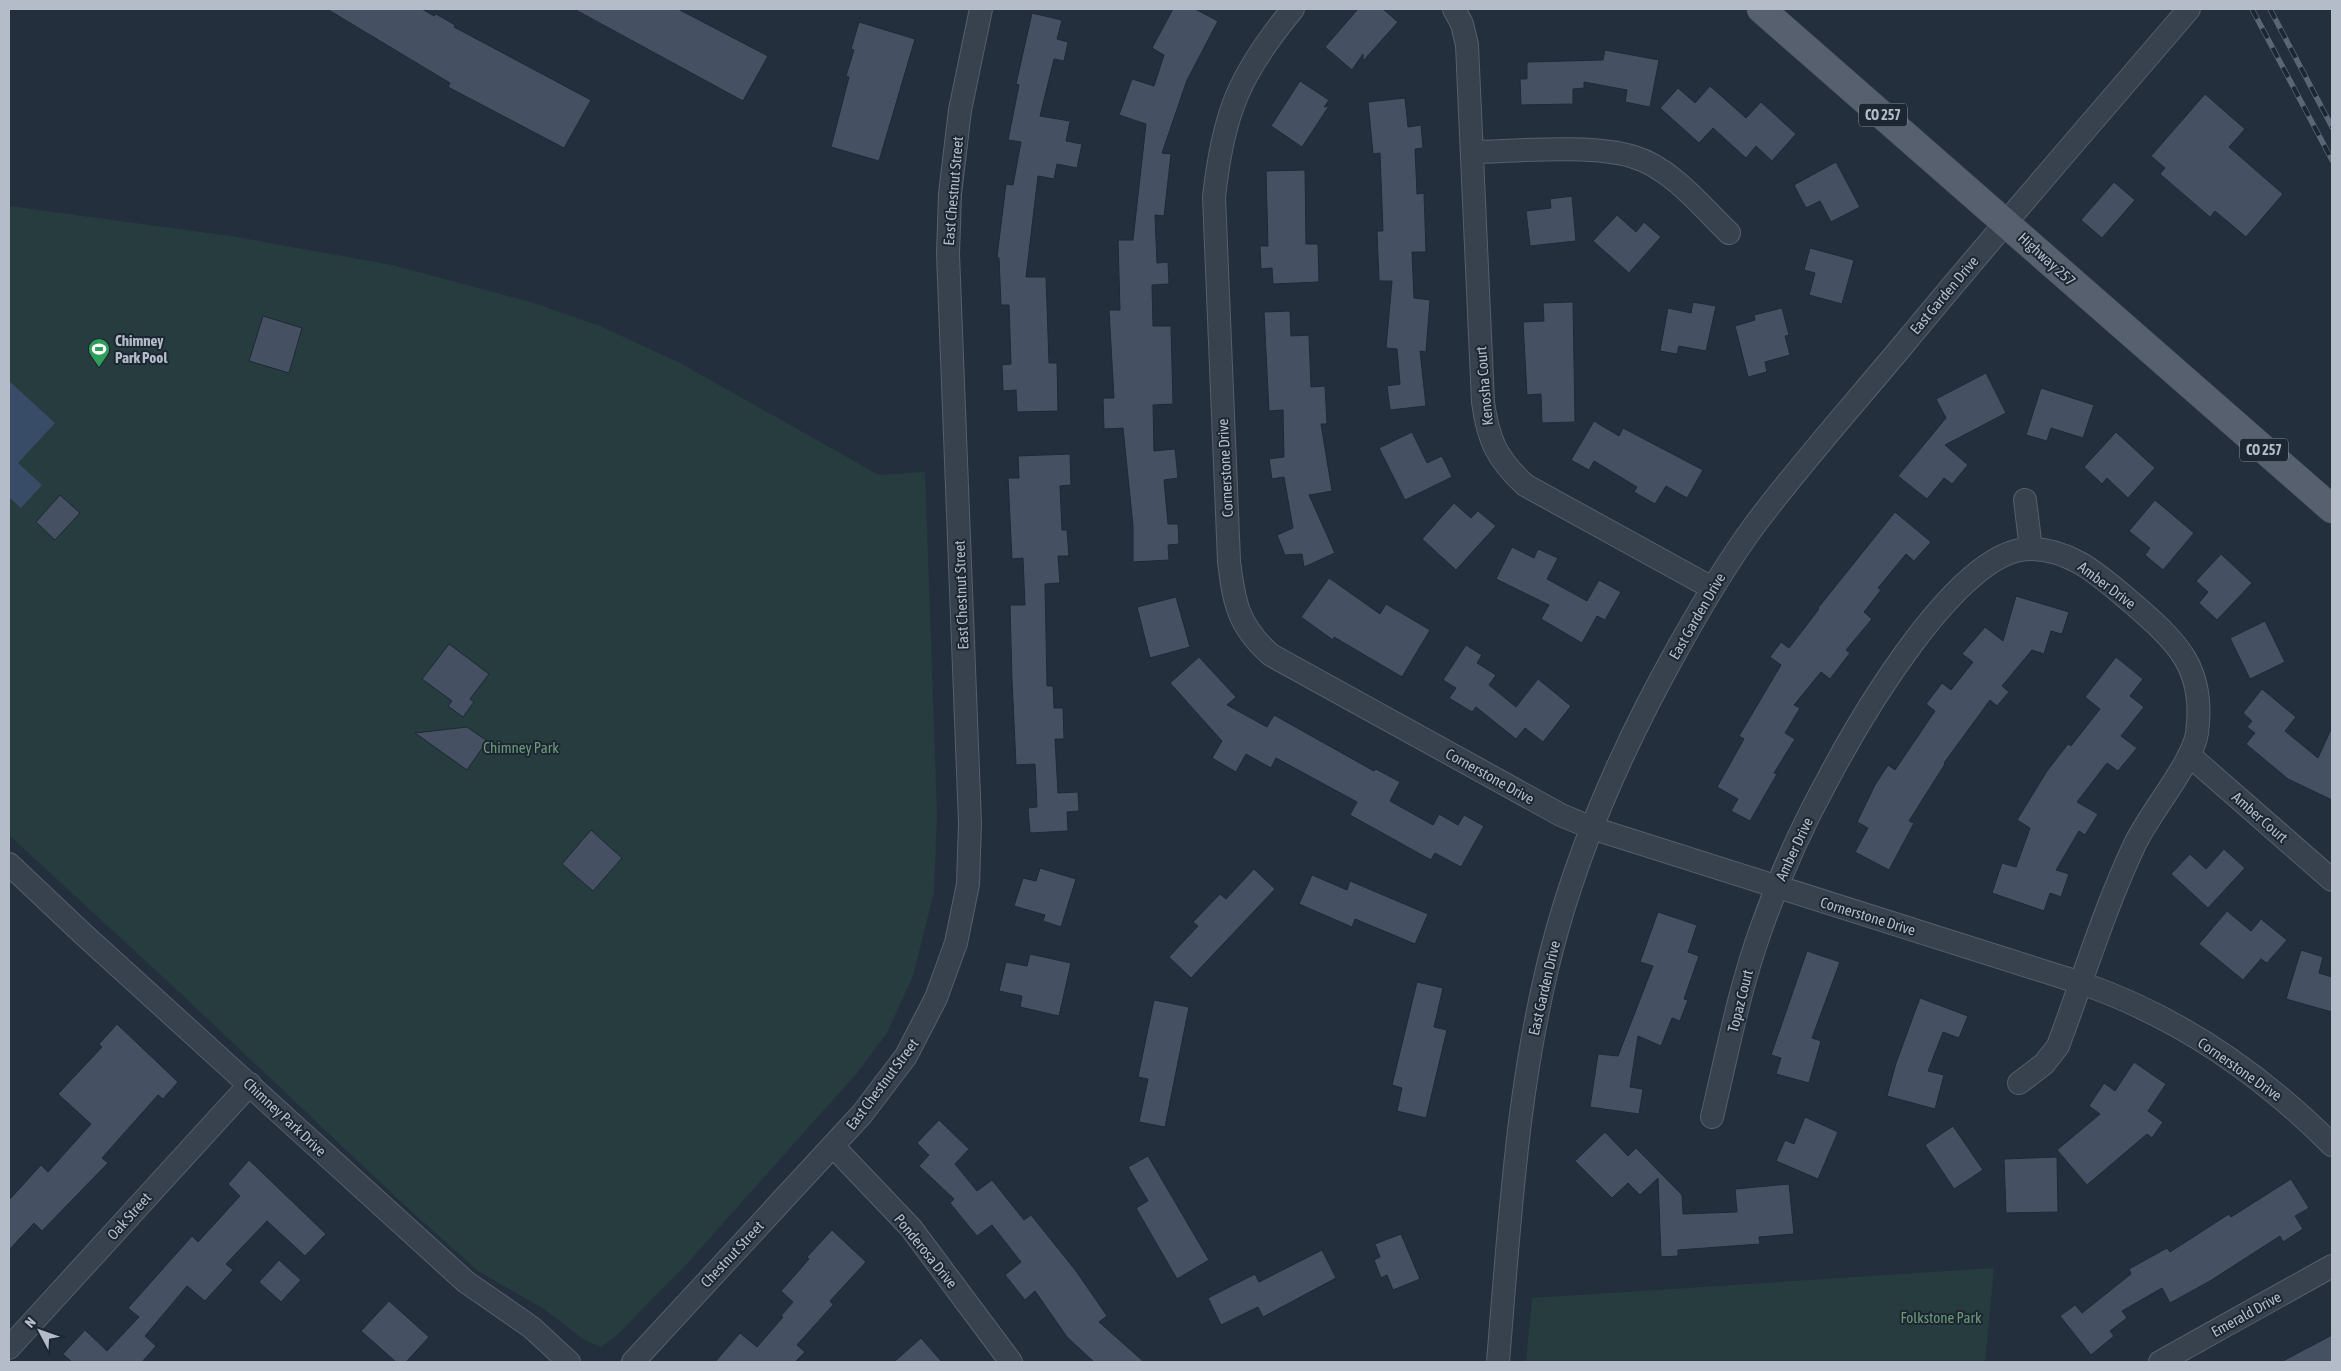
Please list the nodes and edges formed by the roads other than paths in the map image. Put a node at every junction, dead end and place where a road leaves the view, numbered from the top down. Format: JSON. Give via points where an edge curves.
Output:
{"nodes":[{"id":1,"x":981,"y":9,"type":"edge"},
{"id":2,"x":1293,"y":9,"type":"edge"},
{"id":3,"x":1454,"y":9,"type":"edge"},
{"id":4,"x":1761,"y":9,"type":"edge"},
{"id":5,"x":2189,"y":9,"type":"edge"},
{"id":6,"x":1473,"y":152,"type":"junction"},
{"id":7,"x":2005,"y":222,"type":"junction"},
{"id":8,"x":1729,"y":233,"type":"dead end"},
{"id":9,"x":2025,"y":500,"type":"dead end"},
{"id":10,"x":2332,"y":509,"type":"edge"},
{"id":11,"x":2031,"y":549,"type":"junction"},
{"id":12,"x":1712,"y":588,"type":"junction"},
{"id":13,"x":2189,"y":755,"type":"junction"},
{"id":14,"x":1592,"y":828,"type":"junction"},
{"id":15,"x":9,"y":864,"type":"edge"},
{"id":16,"x":2332,"y":880,"type":"edge"},
{"id":17,"x":1776,"y":888,"type":"junction"},
{"id":18,"x":2081,"y":983,"type":"junction"},
{"id":19,"x":2019,"y":1082,"type":"dead end"},
{"id":20,"x":250,"y":1084,"type":"junction"},
{"id":21,"x":1712,"y":1117,"type":"dead end"},
{"id":22,"x":2332,"y":1145,"type":"edge"},
{"id":23,"x":833,"y":1146,"type":"junction"},
{"id":24,"x":2332,"y":1266,"type":"edge"},
{"id":25,"x":9,"y":1348,"type":"edge"},
{"id":26,"x":569,"y":1362,"type":"edge"},
{"id":27,"x":633,"y":1362,"type":"edge"},
{"id":28,"x":1011,"y":1362,"type":"edge"},
{"id":29,"x":1498,"y":1362,"type":"edge"},
{"id":30,"x":2160,"y":1362,"type":"edge"}],
"edges":[{"from":1,"to":23,"type":"street","name":"East Chestnut Street","via":[[960,110],[950,194],[948,254],[970,823],[968,884],[956,943],[922,1028],[906,1056]]},
{"from":2,"to":14,"type":"street","name":"Cornerstone Drive","via":[[1262,49],[1233,101],[1218,161],[1214,197],[1229,561],[1239,616],[1255,641],[1271,655]]},
{"from":3,"to":6,"type":"street","name":"Kenosha Court","via":[[1467,45]]},
{"from":4,"to":7,"type":"main road","name":"Highway 257","number":"CO 257"},
{"from":5,"to":7,"type":"street","name":"East Garden Drive"},
{"from":6,"to":8,"type":"street","via":[[1591,151],[1634,157],[1678,182]]},
{"from":6,"to":12,"type":"street","name":"Kenosha Court","via":[[1483,402],[1486,428],[1495,450],[1507,468],[1525,485]]},
{"from":7,"to":10,"type":"main road","name":"Highway 257","number":"CO 257"},
{"from":7,"to":12,"type":"street","name":"East Garden Drive","via":[[1778,496]]},
{"from":9,"to":11,"type":"street"},
{"from":11,"to":13,"type":"street","name":"Amber Drive","via":[[2061,553],[2095,572],[2166,632],[2182,652],[2194,679],[2198,706],[2197,736]]},
{"from":11,"to":17,"type":"street","name":"Amber Drive","via":[[2017,550],[2000,557],[1974,573],[1938,612],[1891,675],[1831,773]]},
{"from":12,"to":14,"type":"street","name":"East Garden Drive","via":[[1636,726]]},
{"from":13,"to":16,"type":"street","name":"Amber Court"},
{"from":13,"to":18,"type":"street","name":"Amber Drive","via":[[2133,847]]},
{"from":14,"to":17,"type":"street","name":"Cornerstone Drive"},
{"from":14,"to":29,"type":"street","name":"East Garden Drive","via":[[1559,925],[1532,1035],[1513,1190]]},
{"from":15,"to":20,"type":"street","name":"Chimney Park Drive"},
{"from":17,"to":18,"type":"street","name":"Cornerstone Drive"},
{"from":17,"to":21,"type":"street","name":"Topaz Court","via":[[1747,972]]},
{"from":18,"to":19,"type":"street","name":"Amber Drive","via":[[2058,1046],[2044,1064]]},
{"from":18,"to":22,"type":"street","name":"Cornerstone Drive","via":[[2141,1008],[2230,1059],[2267,1086]]},
{"from":20,"to":25,"type":"street","name":"Oak Street"},
{"from":20,"to":26,"type":"street","name":"Chimney Park Drive","via":[[466,1282],[531,1327]]},
{"from":23,"to":27,"type":"street","name":"Chestnut Street"},
{"from":23,"to":28,"type":"street","name":"Ponderosa Drive","via":[[911,1228]]},
{"from":24,"to":30,"type":"street","name":"Emerald Drive"}]}
